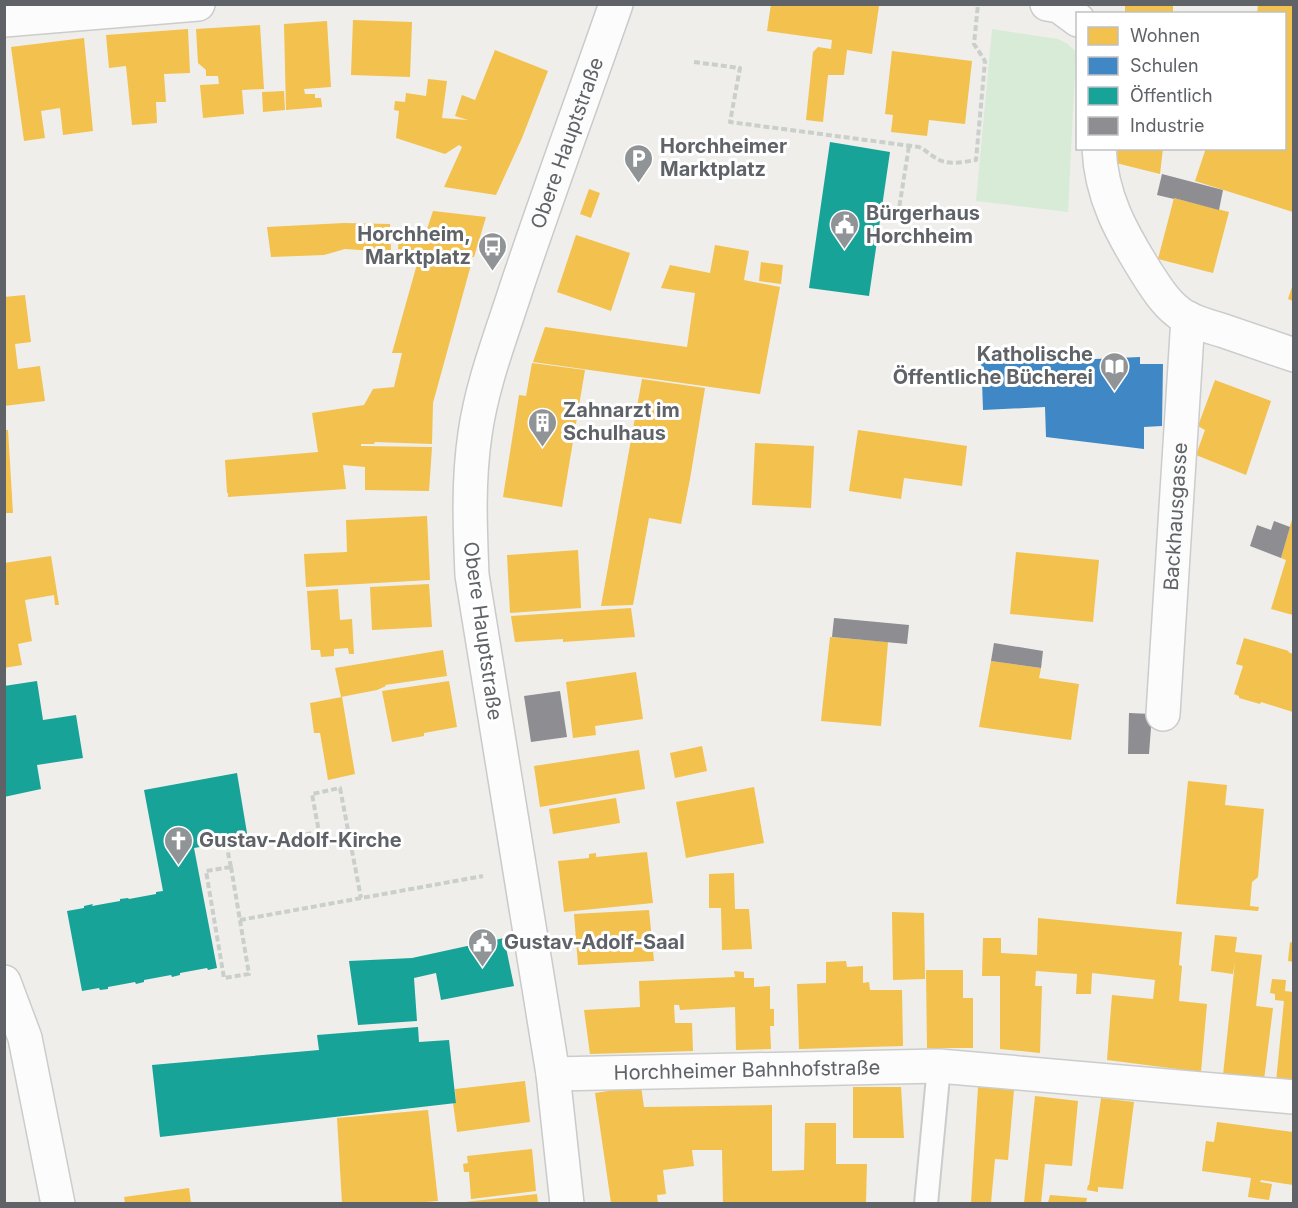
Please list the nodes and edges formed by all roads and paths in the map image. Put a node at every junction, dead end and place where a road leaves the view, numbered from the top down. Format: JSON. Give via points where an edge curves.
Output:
{"nodes":[{"id":1,"x":198,"y":4,"type":"edge"},
{"id":2,"x":616,"y":4,"type":"edge"},
{"id":3,"x":978,"y":4,"type":"edge"},
{"id":4,"x":1047,"y":4,"type":"edge"},
{"id":5,"x":1076,"y":19,"type":"edge"},
{"id":6,"x":4,"y":20,"type":"edge"},
{"id":7,"x":694,"y":62,"type":"dead end"},
{"id":8,"x":909,"y":146,"type":"junction"},
{"id":9,"x":1099,"y":150,"type":"edge"},
{"id":10,"x":898,"y":215,"type":"dead end"},
{"id":11,"x":1188,"y":318,"type":"junction"},
{"id":12,"x":1293,"y":355,"type":"edge"},
{"id":13,"x":1163,"y":714,"type":"dead end"},
{"id":14,"x":231,"y":867,"type":"junction"},
{"id":15,"x":481,"y":876,"type":"dead end"},
{"id":16,"x":361,"y":898,"type":"junction"},
{"id":17,"x":240,"y":920,"type":"junction"},
{"id":18,"x":214,"y":925,"type":"junction"},
{"id":19,"x":209,"y":926,"type":"dead end"},
{"id":20,"x":4,"y":981,"type":"edge"},
{"id":21,"x":939,"y":1066,"type":"junction"},
{"id":22,"x":553,"y":1074,"type":"junction"},
{"id":23,"x":1293,"y":1097,"type":"edge"},
{"id":24,"x":58,"y":1203,"type":"edge"},
{"id":25,"x":567,"y":1203,"type":"edge"},
{"id":26,"x":926,"y":1203,"type":"edge"}],
"edges":[{"from":1,"to":6,"type":"street"},
{"from":2,"to":22,"type":"street","name":"Obere Hauptstraße","via":[[484,386],[470,479],[472,575]]},
{"from":3,"to":8,"type":"path","via":[[974,45],[985,61],[976,160],[938,160],[919,147]]},
{"from":4,"to":5,"type":"street","via":[[1059,6]]},
{"from":7,"to":8,"type":"path","via":[[740,68],[730,122]]},
{"from":8,"to":10,"type":"path"},
{"from":9,"to":11,"type":"street","via":[[1103,182],[1128,243],[1162,296]]},
{"from":11,"to":12,"type":"street"},
{"from":11,"to":13,"type":"street","name":"Backhausgasse"},
{"from":14,"to":16,"type":"path","via":[[227,848],[319,832],[312,794],[340,788]]},
{"from":14,"to":17,"type":"path"},
{"from":14,"to":18,"type":"path","via":[[206,871]]},
{"from":15,"to":16,"type":"path"},
{"from":16,"to":17,"type":"path"},
{"from":17,"to":18,"type":"path","via":[[249,974],[224,978]]},
{"from":18,"to":19,"type":"path"},
{"from":20,"to":24,"type":"street","via":[[25,1038]]},
{"from":21,"to":22,"type":"street","name":"Horchheimer Bahnhofstraße"},
{"from":21,"to":23,"type":"street","name":"Horchheimer Bahnhofstraße"},
{"from":21,"to":26,"type":"lane"},
{"from":22,"to":25,"type":"street","name":"Obere Hauptstraße"}]}
